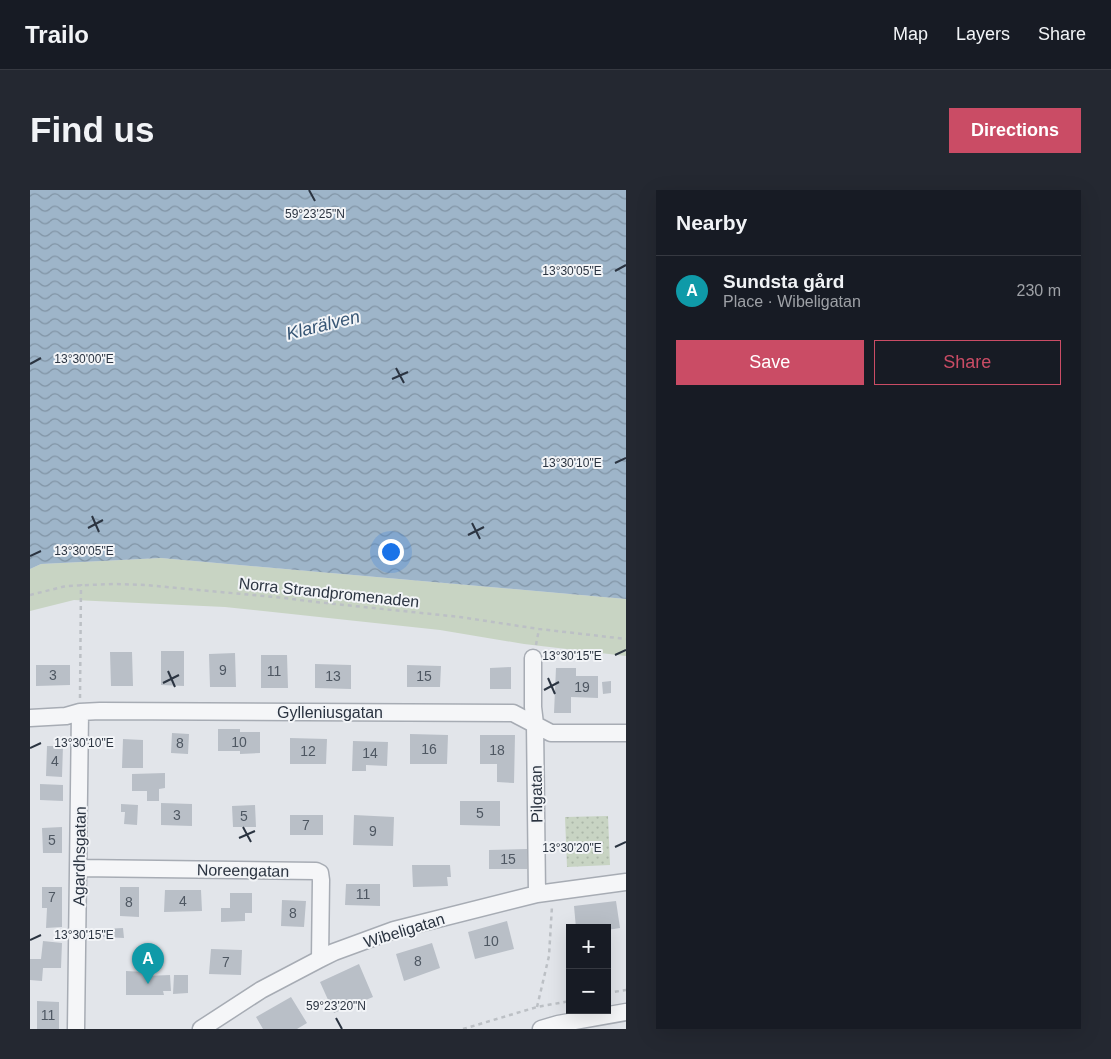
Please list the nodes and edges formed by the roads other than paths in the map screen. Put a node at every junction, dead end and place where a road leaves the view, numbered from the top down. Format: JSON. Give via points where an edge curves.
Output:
{"nodes":[{"id":1,"x":533,"y":658,"type":"dead end"},
{"id":2,"x":80,"y":712,"type":"junction"},
{"id":3,"x":30,"y":718,"type":"edge"},
{"id":4,"x":535,"y":724,"type":"junction"},
{"id":5,"x":626,"y":734,"type":"edge"},
{"id":6,"x":79,"y":868,"type":"junction"},
{"id":7,"x":626,"y":882,"type":"edge"},
{"id":8,"x":545,"y":893,"type":"junction"},
{"id":9,"x":320,"y":960,"type":"junction"},
{"id":10,"x":626,"y":1012,"type":"edge"},
{"id":11,"x":76,"y":1029,"type":"edge"},
{"id":12,"x":201,"y":1029,"type":"edge"},
{"id":13,"x":541,"y":1029,"type":"edge"}],
"edges":[{"from":1,"to":4,"type":"street","name":"Pilgatan"},
{"from":2,"to":3,"type":"street","name":"Gylleniusgatan"},
{"from":2,"to":4,"type":"street","name":"Gylleniusgatan","via":[[513,713]]},
{"from":2,"to":6,"type":"street","name":"Agardhsgatan"},
{"from":4,"to":5,"type":"street","name":"Gylleniusgatan","via":[[551,733]]},
{"from":4,"to":8,"type":"street","name":"Pilgatan"},
{"from":6,"to":9,"type":"street","name":"Noreengatan","via":[[316,871],[321,880]]},
{"from":6,"to":11,"type":"street","name":"Agardhsgatan"},
{"from":7,"to":8,"type":"street","name":"Wibeligatan"},
{"from":8,"to":9,"type":"street","name":"Wibeligatan","via":[[394,930]]},
{"from":9,"to":12,"type":"street","name":"Wibeligatan","via":[[261,990]]},
{"from":10,"to":13,"type":"street"}]}
